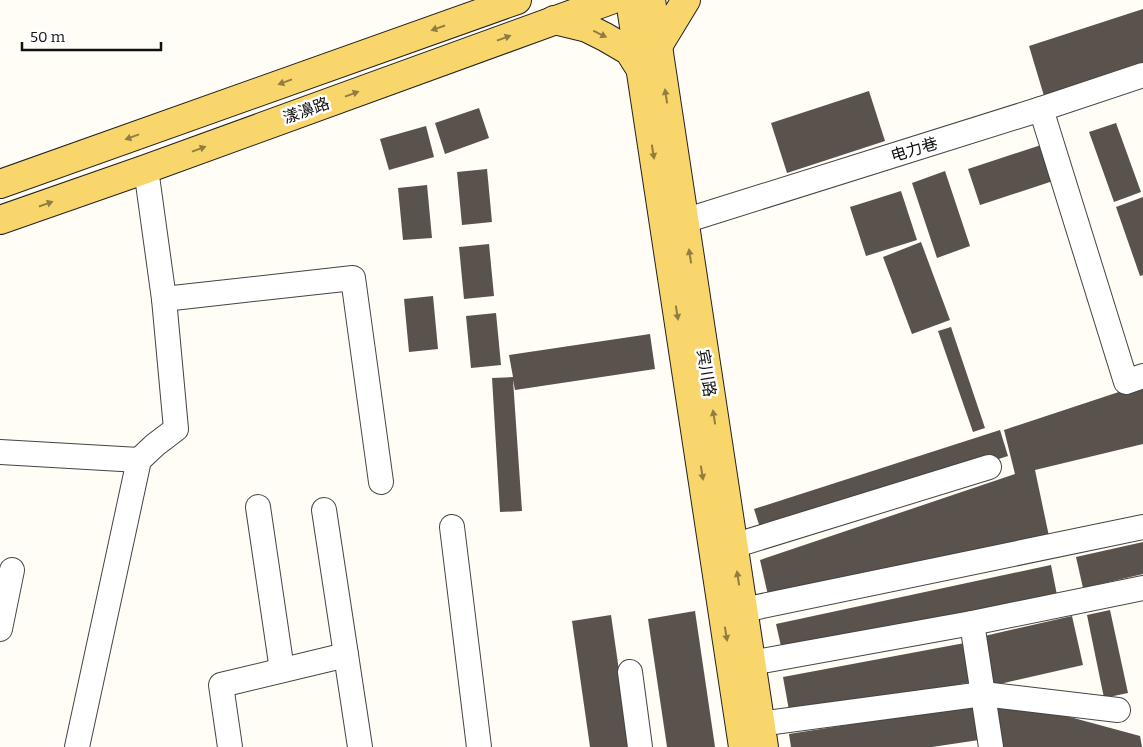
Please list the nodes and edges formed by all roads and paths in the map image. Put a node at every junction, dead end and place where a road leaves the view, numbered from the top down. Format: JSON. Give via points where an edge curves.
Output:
{"nodes":[{"id":1,"x":517,"y":0,"type":"edge"},
{"id":2,"x":611,"y":0,"type":"edge"},
{"id":3,"x":630,"y":0,"type":"edge"},
{"id":4,"x":651,"y":0,"type":"edge"},
{"id":5,"x":686,"y":0,"type":"edge"},
{"id":6,"x":554,"y":20,"type":"junction"},
{"id":7,"x":658,"y":46,"type":"junction"},
{"id":8,"x":641,"y":70,"type":"junction"},
{"id":9,"x":1143,"y":75,"type":"edge"},
{"id":10,"x":1041,"y":109,"type":"junction"},
{"id":11,"x":146,"y":169,"type":"junction"},
{"id":12,"x":0,"y":184,"type":"edge"},
{"id":13,"x":0,"y":220,"type":"edge"},
{"id":14,"x":684,"y":221,"type":"junction"},
{"id":15,"x":164,"y":299,"type":"junction"},
{"id":16,"x":1143,"y":376,"type":"edge"},
{"id":17,"x":0,"y":452,"type":"edge"},
{"id":18,"x":139,"y":460,"type":"junction"},
{"id":19,"x":989,"y":467,"type":"dead end"},
{"id":20,"x":381,"y":482,"type":"dead end"},
{"id":21,"x":258,"y":507,"type":"dead end"},
{"id":22,"x":324,"y":510,"type":"dead end"},
{"id":23,"x":452,"y":527,"type":"dead end"},
{"id":24,"x":1143,"y":528,"type":"edge"},
{"id":25,"x":734,"y":546,"type":"junction"},
{"id":26,"x":12,"y":570,"type":"dead end"},
{"id":27,"x":1143,"y":588,"type":"edge"},
{"id":28,"x":743,"y":610,"type":"junction"},
{"id":29,"x":972,"y":624,"type":"junction"},
{"id":30,"x":0,"y":629,"type":"edge"},
{"id":31,"x":346,"y":655,"type":"junction"},
{"id":32,"x":751,"y":663,"type":"junction"},
{"id":33,"x":282,"y":670,"type":"junction"},
{"id":34,"x":630,"y":672,"type":"dead end"},
{"id":35,"x":982,"y":694,"type":"junction"},
{"id":36,"x":1118,"y":710,"type":"dead end"},
{"id":37,"x":762,"y":736,"type":"edge"},
{"id":38,"x":77,"y":747,"type":"edge"},
{"id":39,"x":230,"y":747,"type":"edge"},
{"id":40,"x":360,"y":747,"type":"edge"},
{"id":41,"x":479,"y":747,"type":"edge"},
{"id":42,"x":640,"y":747,"type":"edge"},
{"id":43,"x":743,"y":747,"type":"edge"},
{"id":44,"x":991,"y":747,"type":"edge"}],
"edges":[{"from":1,"to":12,"type":"main road","name":"漾濞路","one_way":true},
{"from":2,"to":6,"type":"main road","name":"漾濞路"},
{"from":3,"to":8,"type":"main road","name":"宾川路"},
{"from":4,"to":7,"type":"main road","name":"宾川路"},
{"from":5,"to":7,"type":"main road"},
{"from":6,"to":8,"type":"main road","one_way":true,"via":[[587,28],[605,37],[629,51]]},
{"from":11,"to":6,"type":"main road","name":"漾濞路","one_way":true},
{"from":14,"to":7,"type":"main road","name":"宾川路","one_way":true},
{"from":8,"to":43,"type":"main road","name":"宾川路","one_way":true},
{"from":9,"to":10,"type":"street","name":"电力巷"},
{"from":10,"to":14,"type":"street","name":"电力巷"},
{"from":10,"to":16,"type":"street","via":[[1126,382]]},
{"from":13,"to":11,"type":"main road","name":"漾濞路","one_way":true},
{"from":11,"to":15,"type":"street"},
{"from":25,"to":14,"type":"main road","name":"宾川路","one_way":true},
{"from":15,"to":18,"type":"street","via":[[176,430]]},
{"from":15,"to":20,"type":"street","via":[[353,278]]},
{"from":17,"to":18,"type":"street"},
{"from":18,"to":38,"type":"street"},
{"from":19,"to":25,"type":"street"},
{"from":21,"to":33,"type":"street"},
{"from":22,"to":31,"type":"street"},
{"from":23,"to":41,"type":"street"},
{"from":24,"to":28,"type":"street"},
{"from":28,"to":25,"type":"main road","name":"宾川路","one_way":true},
{"from":26,"to":30,"type":"street"},
{"from":27,"to":29,"type":"street"},
{"from":28,"to":32,"type":"main road","name":"宾川路"},
{"from":29,"to":32,"type":"street"},
{"from":29,"to":35,"type":"street"},
{"from":31,"to":33,"type":"street"},
{"from":31,"to":40,"type":"street"},
{"from":32,"to":37,"type":"main road","name":"宾川路"},
{"from":33,"to":39,"type":"street","via":[[221,685]]},
{"from":34,"to":42,"type":"street"},
{"from":35,"to":36,"type":"street"},
{"from":35,"to":37,"type":"street"},
{"from":35,"to":44,"type":"street"}]}
